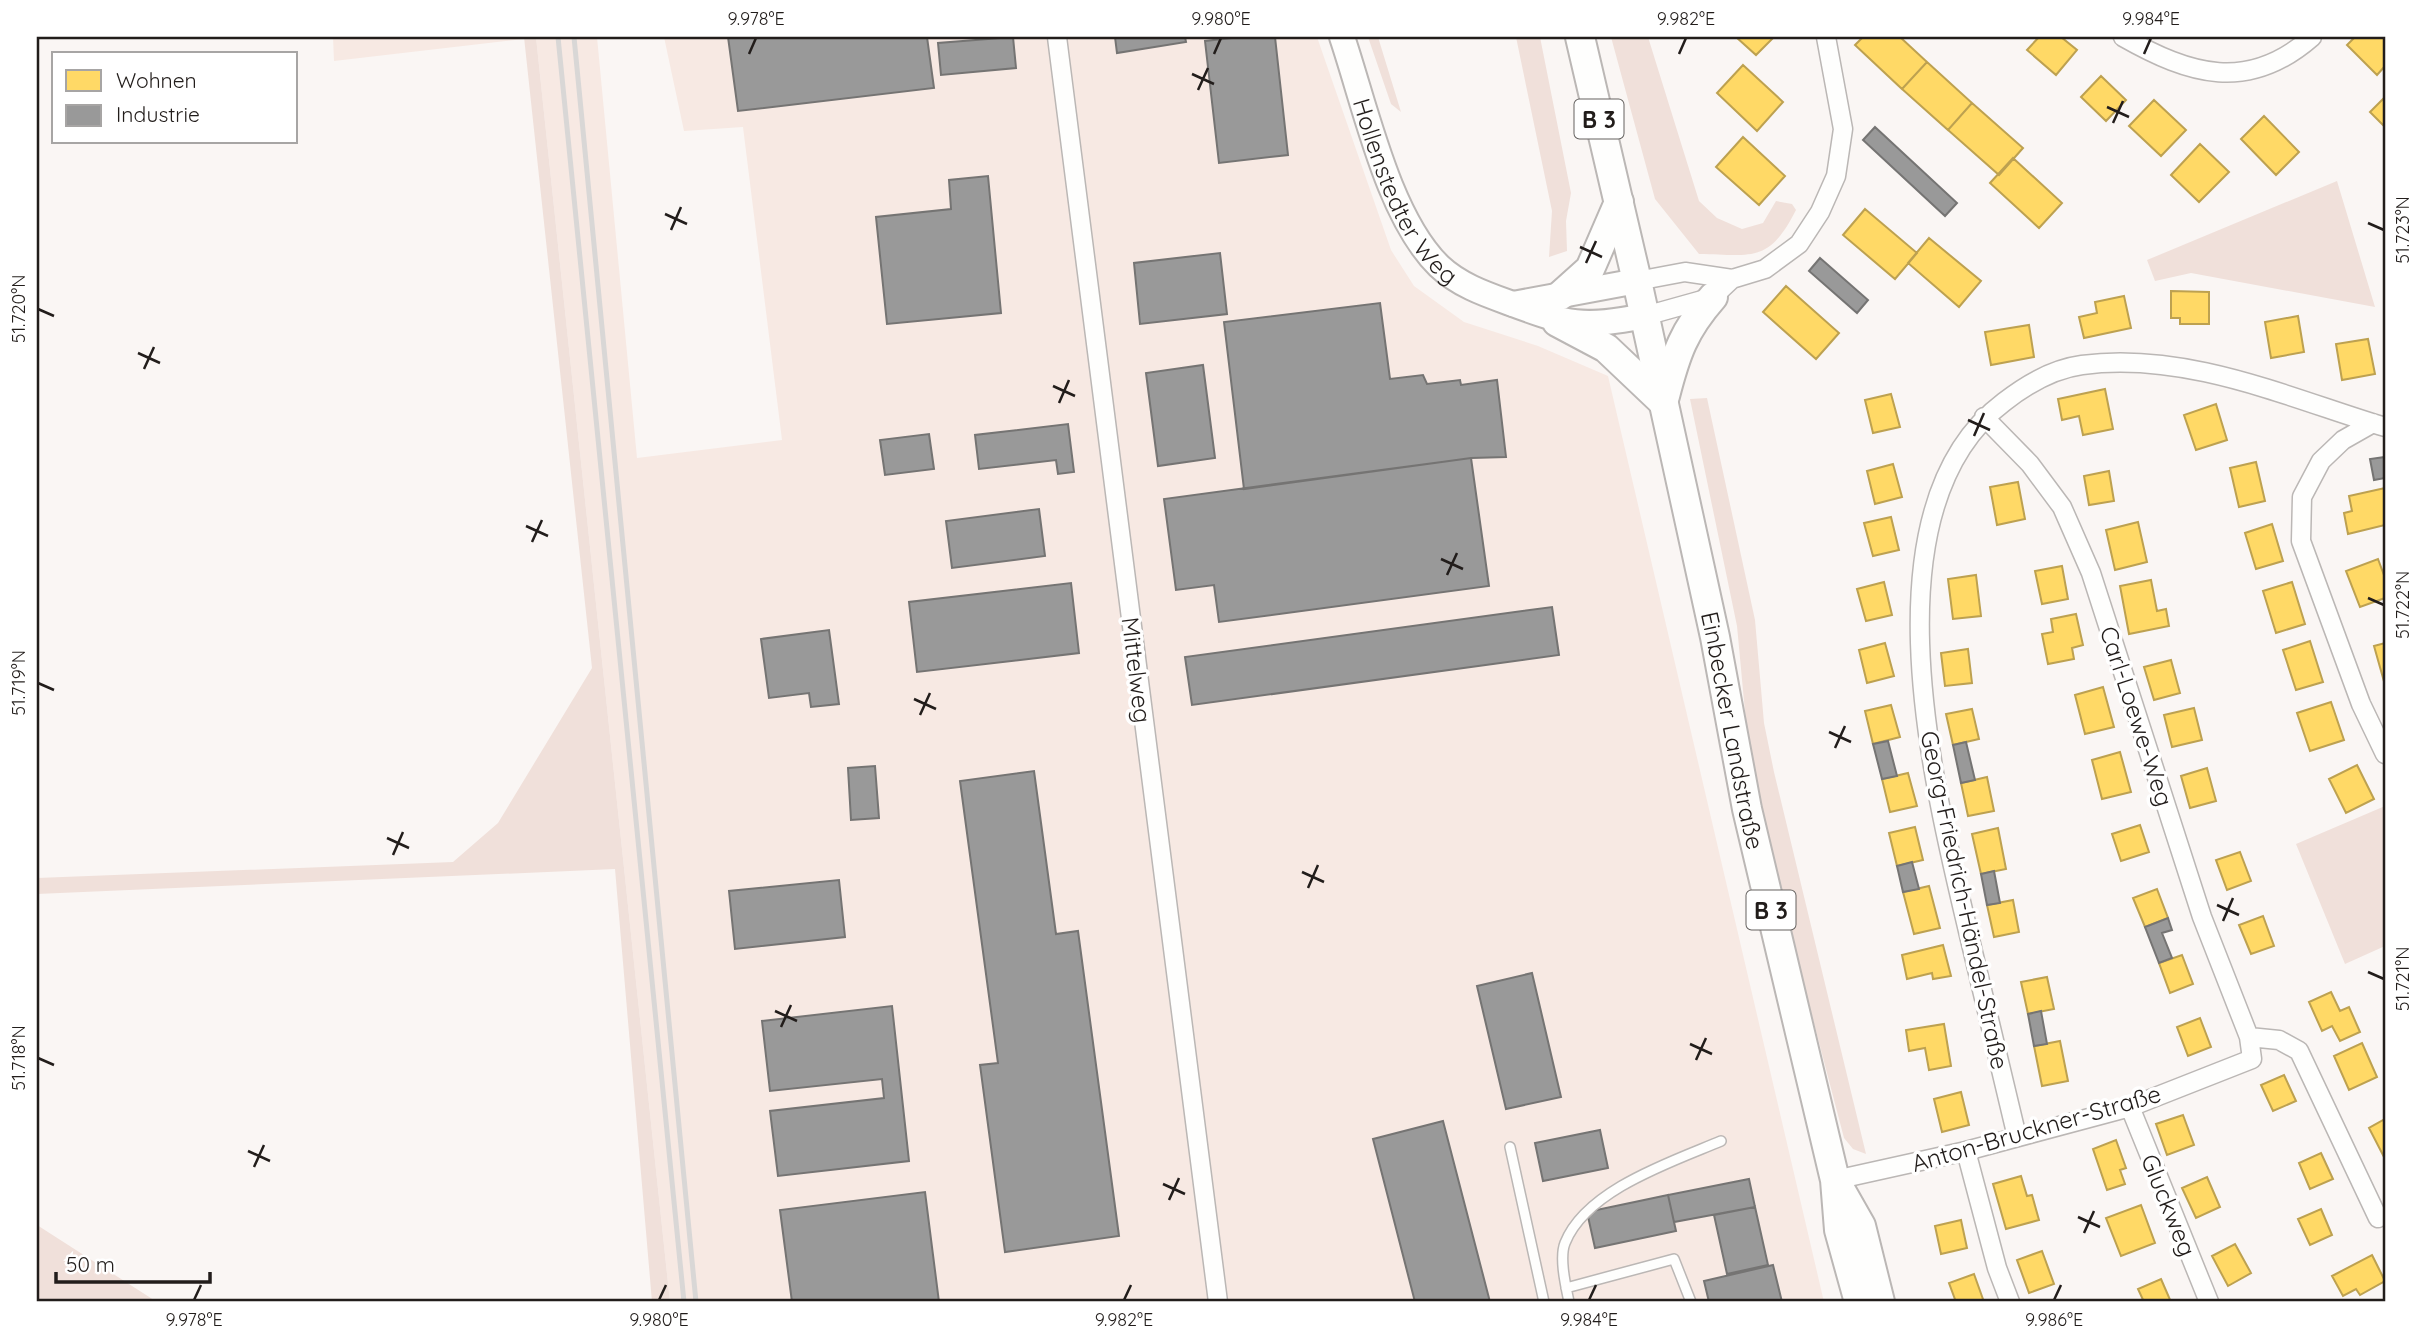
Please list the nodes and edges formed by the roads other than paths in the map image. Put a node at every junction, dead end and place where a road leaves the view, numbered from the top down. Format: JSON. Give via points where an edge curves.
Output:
{"nodes":[{"id":1,"x":1057,"y":37,"type":"edge"},
{"id":2,"x":1342,"y":37,"type":"edge"},
{"id":3,"x":1580,"y":37,"type":"edge"},
{"id":4,"x":1826,"y":37,"type":"edge"},
{"id":5,"x":2123,"y":37,"type":"edge"},
{"id":6,"x":2312,"y":37,"type":"edge"},
{"id":7,"x":1619,"y":202,"type":"junction"},
{"id":8,"x":1637,"y":281,"type":"junction"},
{"id":9,"x":1723,"y":288,"type":"junction"},
{"id":10,"x":1559,"y":308,"type":"junction"},
{"id":11,"x":1645,"y":316,"type":"junction"},
{"id":12,"x":1664,"y":402,"type":"junction"},
{"id":13,"x":1984,"y":417,"type":"junction"},
{"id":14,"x":2379,"y":425,"type":"edge"},
{"id":15,"x":2385,"y":754,"type":"edge"},
{"id":16,"x":2249,"y":1037,"type":"junction"},
{"id":17,"x":2130,"y":1107,"type":"junction"},
{"id":18,"x":2017,"y":1137,"type":"junction"},
{"id":19,"x":1721,"y":1141,"type":"dead end"},
{"id":20,"x":1510,"y":1147,"type":"dead end"},
{"id":21,"x":1966,"y":1151,"type":"junction"},
{"id":22,"x":1835,"y":1180,"type":"junction"},
{"id":23,"x":2378,"y":1218,"type":"dead end"},
{"id":24,"x":1566,"y":1288,"type":"junction"},
{"id":25,"x":1218,"y":1302,"type":"edge"},
{"id":26,"x":1544,"y":1302,"type":"edge"},
{"id":27,"x":1569,"y":1302,"type":"edge"},
{"id":28,"x":1691,"y":1302,"type":"edge"},
{"id":29,"x":1859,"y":1302,"type":"edge"},
{"id":30,"x":1880,"y":1302,"type":"edge"},
{"id":31,"x":2010,"y":1302,"type":"edge"},
{"id":32,"x":2209,"y":1302,"type":"edge"}],
"edges":[{"from":1,"to":25,"type":"street","name":"Mittelweg"},
{"from":2,"to":10,"type":"main road","name":"Hollenstedter Weg","via":[[1398,203],[1416,239],[1458,281],[1513,304]]},
{"from":3,"to":7,"type":"main road","number":"B 3"},
{"from":4,"to":9,"type":"street","via":[[1843,129],[1836,176],[1799,244],[1765,268]]},
{"from":5,"to":6,"type":"street","via":[[2162,59],[2211,74],[2253,71],[2292,54]]},
{"from":7,"to":8,"type":"main road","number":"B 3"},
{"from":7,"to":10,"type":"main road","via":[[1590,269]]},
{"from":8,"to":9,"type":"street","via":[[1685,272]]},
{"from":8,"to":10,"type":"main road"},
{"from":8,"to":11,"type":"main road","name":"Einbecker Landstraße","number":"B 3"},
{"from":9,"to":11,"type":"street"},
{"from":9,"to":12,"type":"main road","via":[[1689,324]]},
{"from":10,"to":11,"type":"main road","via":[[1582,325]]},
{"from":10,"to":12,"type":"main road"},
{"from":11,"to":12,"type":"main road","name":"Einbecker Landstraße","number":"B 3"},
{"from":12,"to":22,"type":"main road","name":"Einbecker Landstraße","number":"B 3","via":[[1747,809]]},
{"from":13,"to":14,"type":"street","name":"Georg-Friedrich-Händel-Straße","via":[[2032,381],[2080,365],[2126,363],[2248,382]]},
{"from":13,"to":16,"type":"street","name":"Carl-Loewe-Weg","via":[[2030,464],[2062,507],[2091,573],[2202,917]]},
{"from":13,"to":18,"type":"street","name":"Georg-Friedrich-Händel-Straße","via":[[1955,456],[1935,505],[1922,574],[1920,640],[1928,746]]},
{"from":14,"to":15,"type":"street","via":[[2343,439],[2321,461],[2302,497],[2301,541],[2361,704]]},
{"from":16,"to":17,"type":"street","name":"Anton-Bruckner-Straße","via":[[2252,1059]]},
{"from":16,"to":23,"type":"street","via":[[2279,1040],[2298,1051]]},
{"from":17,"to":18,"type":"street","name":"Anton-Bruckner-Straße"},
{"from":17,"to":32,"type":"street","name":"Gluckweg"},
{"from":18,"to":21,"type":"street","name":"Anton-Bruckner-Straße"},
{"from":19,"to":24,"type":"lane","via":[[1661,1167],[1581,1214],[1563,1245]]},
{"from":20,"to":26,"type":"lane"},
{"from":21,"to":22,"type":"street","name":"Anton-Bruckner-Straße"},
{"from":21,"to":31,"type":"street"},
{"from":22,"to":29,"type":"main road","name":"Einbecker Landstraße","number":"B 3","via":[[1839,1230]]},
{"from":22,"to":30,"type":"main road","name":"Einbecker Landstraße","number":"B 3","via":[[1861,1226]]},
{"from":24,"to":27,"type":"lane"},
{"from":24,"to":28,"type":"lane","via":[[1674,1259]]}]}
